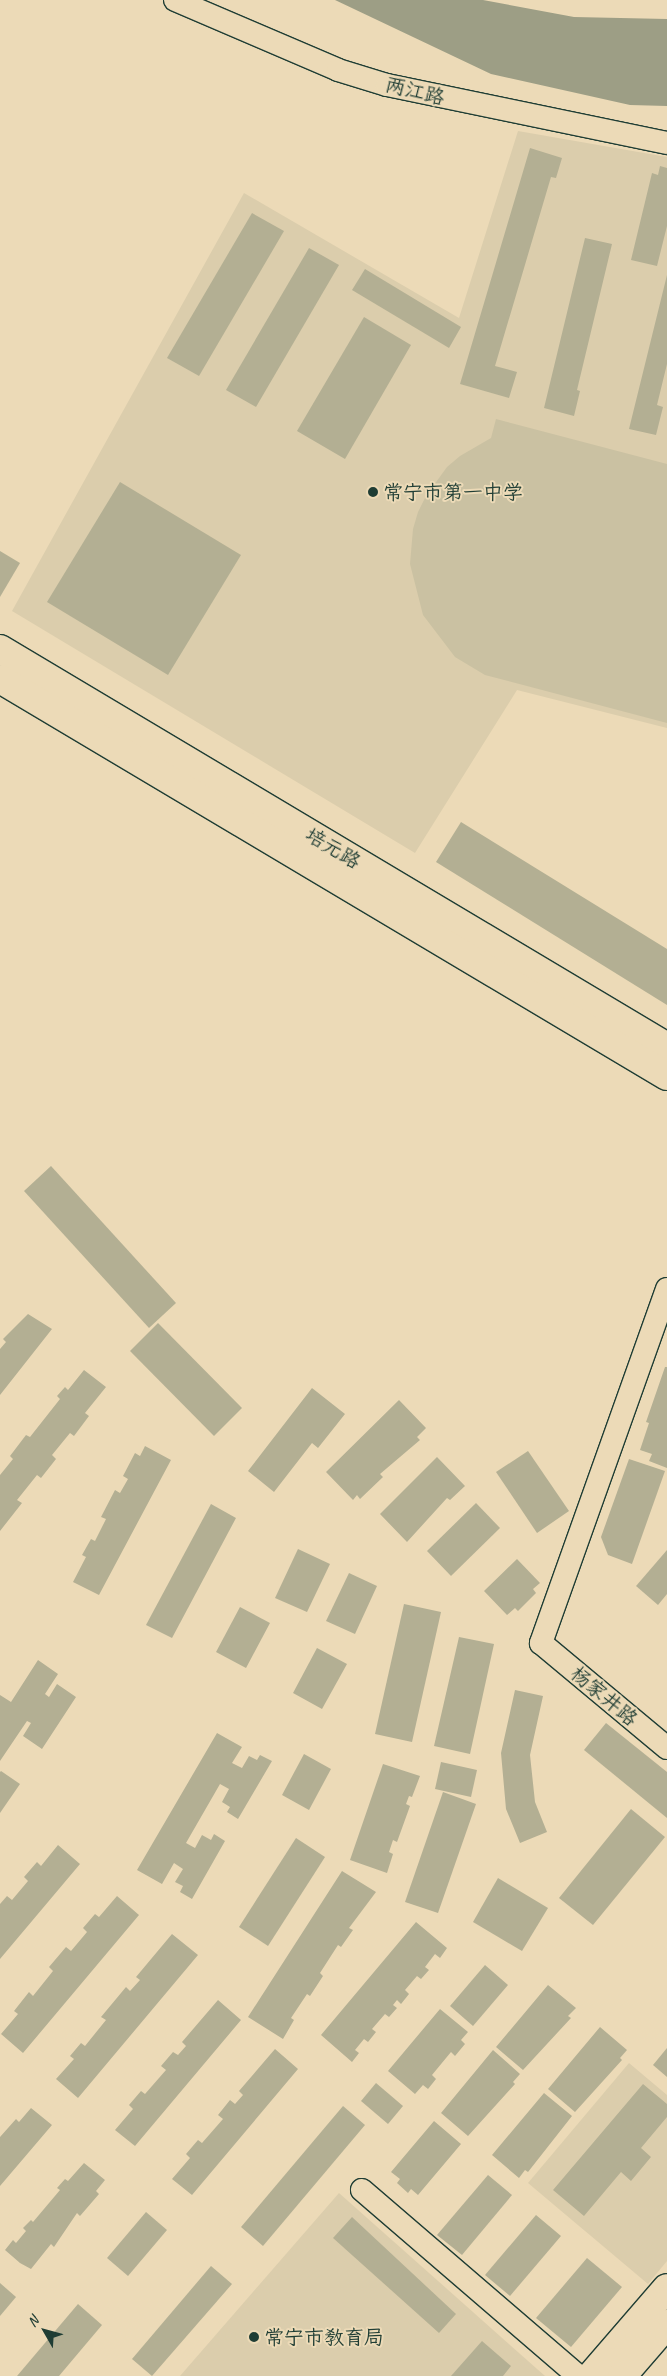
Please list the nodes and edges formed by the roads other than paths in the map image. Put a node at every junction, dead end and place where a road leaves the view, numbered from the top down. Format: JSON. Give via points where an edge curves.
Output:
{"nodes":[{"id":1,"x":175,"y":0,"type":"edge"},
{"id":2,"x":667,"y":143,"type":"edge"},
{"id":3,"x":0,"y":650,"type":"edge"},
{"id":4,"x":0,"y":679,"type":"edge"},
{"id":5,"x":667,"y":1047,"type":"edge"},
{"id":6,"x":667,"y":1076,"type":"edge"},
{"id":7,"x":667,"y":1289,"type":"edge"},
{"id":8,"x":662,"y":1324,"type":"edge"},
{"id":9,"x":667,"y":1748,"type":"edge"},
{"id":10,"x":362,"y":2190,"type":"dead end"},
{"id":11,"x":667,"y":2288,"type":"edge"},
{"id":12,"x":667,"y":2324,"type":"edge"},
{"id":13,"x":578,"y":2376,"type":"edge"},
{"id":14,"x":592,"y":2376,"type":"edge"},
{"id":15,"x":622,"y":2376,"type":"edge"}],
"edges":[{"from":1,"to":2,"type":"street","name":"两江路","via":[[338,70],[378,82],[438,98]]},
{"from":3,"to":5,"type":"main road","name":"培元路"},
{"from":4,"to":6,"type":"main road","name":"培元路"},
{"from":7,"to":8,"type":"street"},
{"from":8,"to":9,"type":"street","name":"杨家井路","via":[[540,1644]]},
{"from":10,"to":13,"type":"street"},
{"from":11,"to":14,"type":"main road"},
{"from":12,"to":15,"type":"main road"}]}
